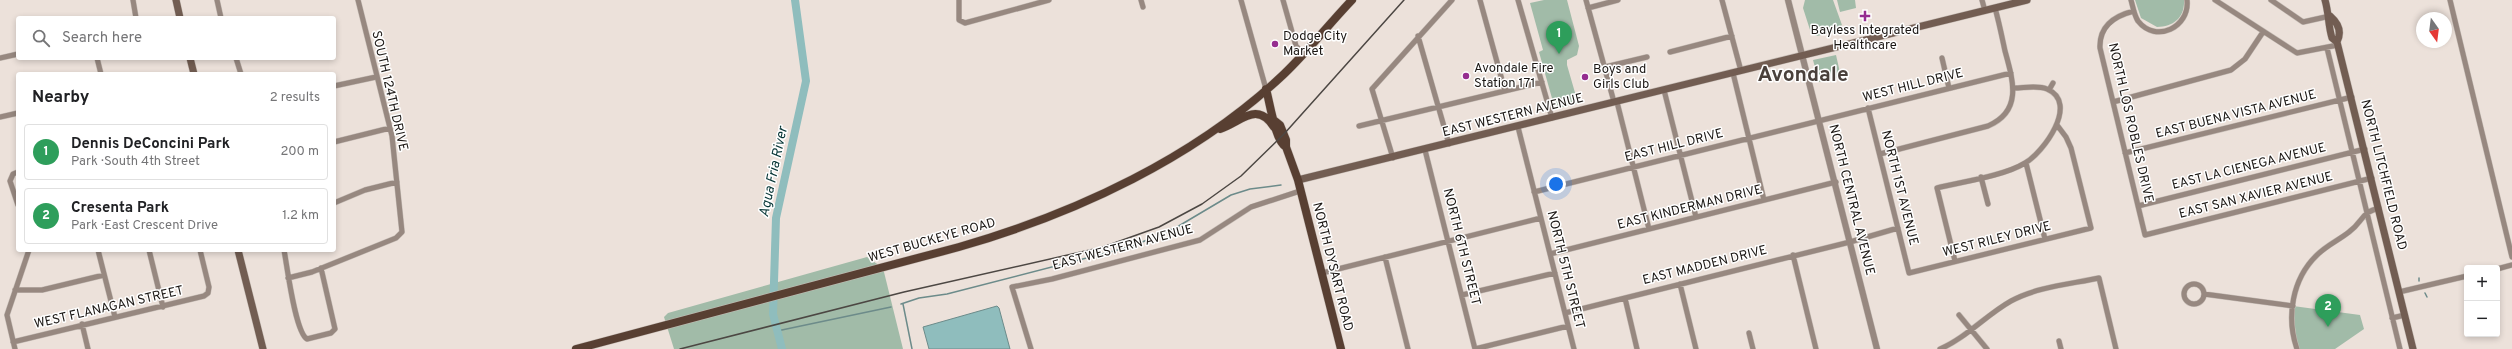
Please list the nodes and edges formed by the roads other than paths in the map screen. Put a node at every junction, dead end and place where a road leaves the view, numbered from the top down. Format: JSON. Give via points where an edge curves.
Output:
{"nodes":[{"id":1,"x":133,"y":0,"type":"edge"},
{"id":2,"x":176,"y":0,"type":"edge"},
{"id":3,"x":216,"y":0,"type":"edge"},
{"id":4,"x":358,"y":0,"type":"edge"},
{"id":5,"x":959,"y":0,"type":"edge"},
{"id":6,"x":1049,"y":0,"type":"edge"},
{"id":7,"x":1142,"y":0,"type":"edge"},
{"id":8,"x":1241,"y":0,"type":"edge"},
{"id":9,"x":1283,"y":0,"type":"edge"},
{"id":10,"x":1352,"y":0,"type":"edge"},
{"id":11,"x":1452,"y":0,"type":"edge"},
{"id":12,"x":1480,"y":0,"type":"edge"},
{"id":13,"x":1518,"y":0,"type":"edge"},
{"id":14,"x":1586,"y":0,"type":"edge"},
{"id":15,"x":1618,"y":0,"type":"edge"},
{"id":16,"x":1722,"y":0,"type":"edge"},
{"id":17,"x":1788,"y":0,"type":"edge"},
{"id":18,"x":1982,"y":0,"type":"edge"},
{"id":19,"x":2027,"y":0,"type":"edge"},
{"id":20,"x":2131,"y":0,"type":"edge"},
{"id":21,"x":2187,"y":0,"type":"edge"},
{"id":22,"x":2215,"y":0,"type":"edge"},
{"id":23,"x":2271,"y":0,"type":"edge"},
{"id":24,"x":2325,"y":0,"type":"edge"},
{"id":25,"x":2450,"y":0,"type":"edge"},
{"id":26,"x":1143,"y":7,"type":"dead end"},
{"id":27,"x":1588,"y":8,"type":"junction"},
{"id":28,"x":1995,"y":8,"type":"junction"},
{"id":29,"x":1985,"y":11,"type":"junction"},
{"id":30,"x":2134,"y":11,"type":"junction"},
{"id":31,"x":136,"y":16,"type":"edge"},
{"id":32,"x":180,"y":16,"type":"edge"},
{"id":33,"x":220,"y":16,"type":"edge"},
{"id":34,"x":2330,"y":16,"type":"junction"},
{"id":35,"x":2263,"y":32,"type":"junction"},
{"id":36,"x":1418,"y":36,"type":"junction"},
{"id":37,"x":1732,"y":36,"type":"junction"},
{"id":38,"x":2338,"y":44,"type":"junction"},
{"id":39,"x":2327,"y":48,"type":"junction"},
{"id":40,"x":1670,"y":52,"type":"dead end"},
{"id":41,"x":1303,"y":53,"type":"junction"},
{"id":42,"x":16,"y":54,"type":"edge"},
{"id":43,"x":1804,"y":56,"type":"junction"},
{"id":44,"x":1647,"y":57,"type":"dead end"},
{"id":45,"x":0,"y":58,"type":"edge"},
{"id":46,"x":1942,"y":58,"type":"dead end"},
{"id":47,"x":98,"y":60,"type":"edge"},
{"id":48,"x":190,"y":60,"type":"edge"},
{"id":49,"x":237,"y":60,"type":"edge"},
{"id":50,"x":1605,"y":67,"type":"junction"},
{"id":51,"x":1741,"y":71,"type":"junction"},
{"id":52,"x":100,"y":72,"type":"edge"},
{"id":53,"x":194,"y":72,"type":"edge"},
{"id":54,"x":240,"y":72,"type":"edge"},
{"id":55,"x":1733,"y":73,"type":"junction"},
{"id":56,"x":2011,"y":73,"type":"junction"},
{"id":57,"x":376,"y":77,"type":"junction"},
{"id":58,"x":1542,"y":82,"type":"junction"},
{"id":59,"x":2053,"y":83,"type":"dead end"},
{"id":60,"x":336,"y":86,"type":"edge"},
{"id":61,"x":1949,"y":88,"type":"junction"},
{"id":62,"x":2014,"y":88,"type":"junction"},
{"id":63,"x":1266,"y":89,"type":"junction"},
{"id":64,"x":1664,"y":90,"type":"junction"},
{"id":65,"x":2049,"y":90,"type":"junction"},
{"id":66,"x":1505,"y":91,"type":"junction"},
{"id":67,"x":2352,"y":97,"type":"junction"},
{"id":68,"x":2340,"y":101,"type":"junction"},
{"id":69,"x":1616,"y":102,"type":"junction"},
{"id":70,"x":2113,"y":102,"type":"junction"},
{"id":71,"x":1439,"y":108,"type":"junction"},
{"id":72,"x":1868,"y":108,"type":"junction"},
{"id":73,"x":16,"y":113,"type":"edge"},
{"id":74,"x":0,"y":115,"type":"edge"},
{"id":75,"x":1552,"y":118,"type":"junction"},
{"id":76,"x":1820,"y":120,"type":"junction"},
{"id":77,"x":1382,"y":122,"type":"junction"},
{"id":78,"x":1275,"y":124,"type":"junction"},
{"id":79,"x":1358,"y":126,"type":"dead end"},
{"id":80,"x":2057,"y":126,"type":"junction"},
{"id":81,"x":1518,"y":127,"type":"junction"},
{"id":82,"x":390,"y":128,"type":"junction"},
{"id":83,"x":1212,"y":132,"type":"junction"},
{"id":84,"x":1749,"y":138,"type":"junction"},
{"id":85,"x":336,"y":142,"type":"edge"},
{"id":86,"x":1449,"y":144,"type":"junction"},
{"id":87,"x":2365,"y":149,"type":"junction"},
{"id":88,"x":1425,"y":150,"type":"junction"},
{"id":89,"x":2352,"y":152,"type":"junction"},
{"id":90,"x":2125,"y":153,"type":"junction"},
{"id":91,"x":1880,"y":154,"type":"junction"},
{"id":92,"x":1680,"y":156,"type":"junction"},
{"id":93,"x":1393,"y":158,"type":"junction"},
{"id":94,"x":2026,"y":163,"type":"junction"},
{"id":95,"x":1634,"y":168,"type":"junction"},
{"id":96,"x":16,"y":173,"type":"edge"},
{"id":97,"x":1981,"y":177,"type":"junction"},
{"id":98,"x":2372,"y":178,"type":"junction"},
{"id":99,"x":1298,"y":180,"type":"junction"},
{"id":100,"x":397,"y":182,"type":"junction"},
{"id":101,"x":1836,"y":182,"type":"junction"},
{"id":102,"x":2360,"y":182,"type":"junction"},
{"id":103,"x":1300,"y":191,"type":"junction"},
{"id":104,"x":1534,"y":192,"type":"junction"},
{"id":105,"x":16,"y":200,"type":"edge"},
{"id":106,"x":1764,"y":200,"type":"junction"},
{"id":107,"x":336,"y":202,"type":"edge"},
{"id":108,"x":1988,"y":204,"type":"dead end"},
{"id":109,"x":2138,"y":206,"type":"junction"},
{"id":110,"x":2379,"y":208,"type":"junction"},
{"id":111,"x":2367,"y":211,"type":"junction"},
{"id":112,"x":1696,"y":217,"type":"junction"},
{"id":113,"x":1541,"y":218,"type":"junction"},
{"id":114,"x":1898,"y":228,"type":"junction"},
{"id":115,"x":1649,"y":229,"type":"junction"},
{"id":116,"x":2145,"y":235,"type":"joint"},
{"id":117,"x":2045,"y":239,"type":"junction"},
{"id":118,"x":1448,"y":241,"type":"junction"},
{"id":119,"x":1850,"y":242,"type":"junction"},
{"id":120,"x":28,"y":252,"type":"edge"},
{"id":121,"x":98,"y":252,"type":"edge"},
{"id":122,"x":149,"y":252,"type":"edge"},
{"id":123,"x":201,"y":252,"type":"edge"},
{"id":124,"x":239,"y":252,"type":"edge"},
{"id":125,"x":284,"y":252,"type":"edge"},
{"id":126,"x":1550,"y":254,"type":"junction"},
{"id":127,"x":1794,"y":255,"type":"junction"},
{"id":128,"x":1385,"y":257,"type":"junction"},
{"id":129,"x":2512,"y":257,"type":"edge"},
{"id":130,"x":1955,"y":261,"type":"junction"},
{"id":131,"x":2512,"y":265,"type":"edge"},
{"id":132,"x":321,"y":268,"type":"junction"},
{"id":133,"x":2500,"y":268,"type":"edge"},
{"id":134,"x":1322,"y":273,"type":"junction"},
{"id":135,"x":1555,"y":273,"type":"junction"},
{"id":136,"x":1909,"y":273,"type":"joint"},
{"id":137,"x":104,"y":275,"type":"junction"},
{"id":138,"x":2464,"y":277,"type":"edge"},
{"id":139,"x":288,"y":278,"type":"junction"},
{"id":140,"x":1680,"y":284,"type":"junction"},
{"id":141,"x":14,"y":290,"type":"junction"},
{"id":142,"x":2399,"y":292,"type":"junction"},
{"id":143,"x":2204,"y":294,"type":"dead end"},
{"id":144,"x":1462,"y":295,"type":"junction"},
{"id":145,"x":1625,"y":298,"type":"junction"},
{"id":146,"x":2292,"y":306,"type":"junction"},
{"id":147,"x":163,"y":307,"type":"junction"},
{"id":148,"x":1565,"y":312,"type":"junction"},
{"id":149,"x":1959,"y":315,"type":"dead end"},
{"id":150,"x":2405,"y":315,"type":"junction"},
{"id":151,"x":115,"y":317,"type":"junction"},
{"id":152,"x":2392,"y":318,"type":"junction"},
{"id":153,"x":82,"y":324,"type":"junction"},
{"id":154,"x":1568,"y":326,"type":"junction"},
{"id":155,"x":1970,"y":329,"type":"junction"},
{"id":156,"x":1749,"y":333,"type":"dead end"},
{"id":157,"x":2059,"y":341,"type":"dead end"},
{"id":158,"x":13,"y":342,"type":"junction"},
{"id":159,"x":15,"y":349,"type":"edge"},
{"id":160,"x":88,"y":349,"type":"edge"},
{"id":161,"x":263,"y":349,"type":"edge"},
{"id":162,"x":576,"y":349,"type":"edge"},
{"id":163,"x":1031,"y":349,"type":"edge"},
{"id":164,"x":1341,"y":349,"type":"edge"},
{"id":165,"x":1408,"y":349,"type":"edge"},
{"id":166,"x":1475,"y":349,"type":"edge"},
{"id":167,"x":1574,"y":349,"type":"edge"},
{"id":168,"x":1637,"y":349,"type":"edge"},
{"id":169,"x":1696,"y":349,"type":"edge"},
{"id":170,"x":1753,"y":349,"type":"edge"},
{"id":171,"x":1816,"y":349,"type":"edge"},
{"id":172,"x":1877,"y":349,"type":"edge"},
{"id":173,"x":1940,"y":349,"type":"edge"},
{"id":174,"x":1987,"y":349,"type":"edge"},
{"id":175,"x":2061,"y":349,"type":"edge"},
{"id":176,"x":2116,"y":349,"type":"edge"},
{"id":177,"x":2297,"y":349,"type":"edge"},
{"id":178,"x":2400,"y":349,"type":"edge"},
{"id":179,"x":2413,"y":349,"type":"edge"}],
"edges":[{"from":1,"to":31,"type":"street"},
{"from":2,"to":32,"type":"main road"},
{"from":3,"to":33,"type":"street"},
{"from":4,"to":57,"type":"street","name":"SOUTH 124TH DRIVE"},
{"from":5,"to":6,"type":"street","via":[[959,20],[968,23]]},
{"from":7,"to":26,"type":"street"},
{"from":8,"to":63,"type":"street"},
{"from":9,"to":41,"type":"street","via":[[1296,46]]},
{"from":10,"to":41,"type":"main road","name":"WEST BUCKEYE ROAD"},
{"from":11,"to":36,"type":"street"},
{"from":12,"to":66,"type":"street"},
{"from":13,"to":58,"type":"street"},
{"from":14,"to":27,"type":"street"},
{"from":15,"to":27,"type":"street"},
{"from":16,"to":37,"type":"street"},
{"from":17,"to":43,"type":"street","name":"NORTH CENTRAL AVENUE"},
{"from":18,"to":29,"type":"street"},
{"from":19,"to":28,"type":"main road","name":"EAST WESTERN AVENUE"},
{"from":20,"to":30,"type":"street"},
{"from":21,"to":30,"type":"street","via":[[2185,16],[2181,23],[2169,30],[2157,31],[2147,28],[2138,21]]},
{"from":22,"to":35,"type":"street"},
{"from":23,"to":34,"type":"street","via":[[2303,22]]},
{"from":24,"to":34,"type":"main road","name":"NORTH LITCHFIELD ROAD"},
{"from":25,"to":129,"type":"street"},
{"from":27,"to":50,"type":"street"},
{"from":28,"to":29,"type":"main road","name":"EAST WESTERN AVENUE"},
{"from":28,"to":56,"type":"street"},
{"from":29,"to":43,"type":"main road","name":"EAST WESTERN AVENUE"},
{"from":30,"to":70,"type":"street","name":"NORTH LOS ROBLES DRIVE","via":[[2113,19],[2099,38]]},
{"from":34,"to":38,"type":"main road","name":"NORTH LITCHFIELD ROAD","via":[[2336,21],[2340,36]]},
{"from":35,"to":39,"type":"street","via":[[2297,53]]},
{"from":35,"to":70,"type":"street","via":[[2245,59],[2231,70]]},
{"from":36,"to":71,"type":"street"},
{"from":36,"to":77,"type":"street","via":[[1372,89]]},
{"from":37,"to":40,"type":"street"},
{"from":37,"to":51,"type":"street"},
{"from":38,"to":39,"type":"street"},
{"from":38,"to":67,"type":"main road","name":"NORTH LITCHFIELD ROAD"},
{"from":39,"to":68,"type":"street","name":"NORTH LITCHFIELD ROAD"},
{"from":41,"to":63,"type":"main road","name":"WEST BUCKEYE ROAD"},
{"from":42,"to":45,"type":"street"},
{"from":43,"to":51,"type":"main road","name":"EAST WESTERN AVENUE"},
{"from":43,"to":76,"type":"street","name":"NORTH CENTRAL AVENUE"},
{"from":44,"to":50,"type":"street"},
{"from":46,"to":61,"type":"street"},
{"from":47,"to":52,"type":"street"},
{"from":48,"to":53,"type":"main road"},
{"from":49,"to":54,"type":"street"},
{"from":50,"to":69,"type":"street"},
{"from":51,"to":55,"type":"main road","name":"EAST WESTERN AVENUE"},
{"from":55,"to":64,"type":"main road","name":"EAST WESTERN AVENUE"},
{"from":55,"to":84,"type":"street"},
{"from":56,"to":61,"type":"street","name":"WEST HILL DRIVE"},
{"from":56,"to":62,"type":"street"},
{"from":57,"to":60,"type":"street"},
{"from":57,"to":82,"type":"street","name":"SOUTH 124TH DRIVE"},
{"from":58,"to":66,"type":"street"},
{"from":58,"to":75,"type":"street"},
{"from":59,"to":65,"type":"street"},
{"from":61,"to":72,"type":"street","name":"WEST HILL DRIVE"},
{"from":62,"to":65,"type":"street","via":[[2040,87]]},
{"from":62,"to":91,"type":"street","via":[[2008,109],[1993,124]]},
{"from":63,"to":78,"type":"main road","name":"NORTH DYSART ROAD"},
{"from":63,"to":83,"type":"main road","name":"WEST BUCKEYE ROAD"},
{"from":64,"to":69,"type":"main road","name":"EAST WESTERN AVENUE"},
{"from":64,"to":92,"type":"street"},
{"from":65,"to":80,"type":"street","via":[[2057,97],[2060,112]]},
{"from":66,"to":71,"type":"street"},
{"from":67,"to":68,"type":"street","name":"EAST BUENA VISTA AVENUE"},
{"from":67,"to":87,"type":"main road","name":"NORTH LITCHFIELD ROAD"},
{"from":68,"to":89,"type":"street","name":"NORTH LITCHFIELD ROAD"},
{"from":68,"to":90,"type":"street","name":"EAST BUENA VISTA AVENUE"},
{"from":69,"to":75,"type":"main road","name":"EAST WESTERN AVENUE"},
{"from":69,"to":95,"type":"street"},
{"from":70,"to":90,"type":"street","name":"NORTH LOS ROBLES DRIVE"},
{"from":71,"to":77,"type":"street"},
{"from":71,"to":86,"type":"street"},
{"from":72,"to":76,"type":"street","name":"WEST HILL DRIVE"},
{"from":72,"to":91,"type":"street","name":"NORTH 1ST AVENUE"},
{"from":73,"to":74,"type":"street"},
{"from":75,"to":81,"type":"main road","name":"EAST WESTERN AVENUE"},
{"from":76,"to":84,"type":"street","name":"EAST HILL DRIVE"},
{"from":76,"to":101,"type":"street","name":"NORTH CENTRAL AVENUE"},
{"from":77,"to":79,"type":"street"},
{"from":77,"to":93,"type":"street"},
{"from":78,"to":83,"type":"main road","via":[[1265,117],[1252,114]]},
{"from":78,"to":99,"type":"main road","name":"NORTH DYSART ROAD","via":[[1280,144],[1286,147]]},
{"from":80,"to":94,"type":"street"},
{"from":80,"to":117,"type":"street","name":"WEST RILEY DRIVE","via":[[2071,148],[2091,228]]},
{"from":81,"to":86,"type":"main road","name":"EAST WESTERN AVENUE"},
{"from":81,"to":104,"type":"street","name":"NORTH 5TH STREET"},
{"from":82,"to":85,"type":"street"},
{"from":82,"to":100,"type":"street","name":"SOUTH 124TH DRIVE"},
{"from":83,"to":162,"type":"main road","name":"WEST BUCKEYE ROAD","via":[[1131,179],[1048,218],[980,241],[883,268]]},
{"from":84,"to":92,"type":"street","name":"EAST HILL DRIVE"},
{"from":84,"to":106,"type":"street"},
{"from":86,"to":88,"type":"main road","name":"EAST WESTERN AVENUE"},
{"from":87,"to":89,"type":"street","name":"EAST LA CIENEGA AVENUE"},
{"from":87,"to":98,"type":"main road","name":"NORTH LITCHFIELD ROAD"},
{"from":88,"to":93,"type":"main road","name":"EAST WESTERN AVENUE"},
{"from":88,"to":118,"type":"street","name":"NORTH 6TH STREET"},
{"from":89,"to":102,"type":"street","name":"NORTH LITCHFIELD ROAD"},
{"from":89,"to":109,"type":"street","name":"EAST LA CIENEGA AVENUE"},
{"from":90,"to":109,"type":"street","name":"NORTH LOS ROBLES DRIVE"},
{"from":91,"to":114,"type":"street","name":"NORTH 1ST AVENUE"},
{"from":92,"to":95,"type":"street","name":"EAST HILL DRIVE"},
{"from":92,"to":112,"type":"street"},
{"from":93,"to":99,"type":"main road","name":"EAST WESTERN AVENUE"},
{"from":94,"to":97,"type":"street"},
{"from":94,"to":117,"type":"street"},
{"from":95,"to":104,"type":"street","name":"EAST HILL DRIVE"},
{"from":95,"to":115,"type":"street"},
{"from":96,"to":105,"type":"street","via":[[11,176],[10,183]]},
{"from":97,"to":108,"type":"street"},
{"from":97,"to":130,"type":"street","via":[[1936,188]]},
{"from":98,"to":102,"type":"street","name":"EAST SAN XAVIER AVENUE"},
{"from":98,"to":110,"type":"main road","name":"NORTH LITCHFIELD ROAD"},
{"from":99,"to":103,"type":"main road","name":"NORTH DYSART ROAD"},
{"from":100,"to":107,"type":"street","via":[[365,190]]},
{"from":100,"to":132,"type":"street","name":"SOUTH 124TH DRIVE","via":[[403,229],[401,234]]},
{"from":101,"to":106,"type":"street","name":"EAST KINDERMAN DRIVE"},
{"from":101,"to":119,"type":"street","name":"NORTH CENTRAL AVENUE"},
{"from":102,"to":111,"type":"street","name":"NORTH LITCHFIELD ROAD"},
{"from":102,"to":116,"type":"street","name":"EAST SAN XAVIER AVENUE"},
{"from":103,"to":134,"type":"main road","name":"NORTH DYSART ROAD"},
{"from":103,"to":163,"type":"street","name":"EAST WESTERN AVENUE","via":[[1251,207],[1200,240],[1012,287]]},
{"from":104,"to":113,"type":"street","name":"NORTH 5TH STREET"},
{"from":106,"to":112,"type":"street","name":"EAST KINDERMAN DRIVE"},
{"from":109,"to":116,"type":"street","name":"NORTH LOS ROBLES DRIVE"},
{"from":110,"to":111,"type":"street"},
{"from":110,"to":142,"type":"main road","name":"NORTH LITCHFIELD ROAD"},
{"from":111,"to":146,"type":"street","via":[[2360,221],[2310,262],[2298,284]]},
{"from":111,"to":152,"type":"street","name":"NORTH LITCHFIELD ROAD"},
{"from":112,"to":115,"type":"street","name":"EAST KINDERMAN DRIVE"},
{"from":113,"to":118,"type":"street"},
{"from":113,"to":126,"type":"street","name":"NORTH 5TH STREET"},
{"from":114,"to":119,"type":"street","name":"EAST MADDEN DRIVE"},
{"from":114,"to":136,"type":"street","name":"NORTH 1ST AVENUE"},
{"from":115,"to":126,"type":"street","name":"EAST KINDERMAN DRIVE"},
{"from":117,"to":130,"type":"street","name":"WEST RILEY DRIVE"},
{"from":118,"to":128,"type":"street"},
{"from":118,"to":144,"type":"street","name":"NORTH 6TH STREET"},
{"from":119,"to":127,"type":"street","name":"EAST MADDEN DRIVE"},
{"from":119,"to":172,"type":"street","name":"NORTH CENTRAL AVENUE"},
{"from":120,"to":141,"type":"street"},
{"from":121,"to":137,"type":"street"},
{"from":122,"to":147,"type":"street"},
{"from":123,"to":147,"type":"street","name":"WEST FLANAGAN STREET","via":[[209,285],[208,293]]},
{"from":124,"to":161,"type":"main road"},
{"from":125,"to":139,"type":"street"},
{"from":126,"to":135,"type":"street","name":"NORTH 5TH STREET"},
{"from":127,"to":140,"type":"street","name":"EAST MADDEN DRIVE"},
{"from":127,"to":171,"type":"street"},
{"from":128,"to":134,"type":"street"},
{"from":128,"to":165,"type":"street"},
{"from":130,"to":136,"type":"street","name":"WEST RILEY DRIVE"},
{"from":131,"to":133,"type":"street"},
{"from":132,"to":139,"type":"street"},
{"from":132,"to":139,"type":"street","via":[[335,325],[334,331],[329,334],[306,338],[302,333]]},
{"from":134,"to":164,"type":"main road","name":"NORTH DYSART ROAD"},
{"from":135,"to":144,"type":"street"},
{"from":135,"to":148,"type":"street","name":"NORTH 5TH STREET"},
{"from":137,"to":141,"type":"street","via":[[42,290]]},
{"from":137,"to":151,"type":"street"},
{"from":138,"to":142,"type":"street"},
{"from":140,"to":145,"type":"street","name":"EAST MADDEN DRIVE"},
{"from":140,"to":169,"type":"street"},
{"from":141,"to":158,"type":"street","via":[[7,314]]},
{"from":142,"to":150,"type":"main road","name":"NORTH LITCHFIELD ROAD"},
{"from":143,"to":146,"type":"street"},
{"from":144,"to":166,"type":"street","name":"NORTH 6TH STREET"},
{"from":145,"to":148,"type":"street","name":"EAST MADDEN DRIVE"},
{"from":145,"to":168,"type":"street"},
{"from":146,"to":177,"type":"street","via":[[2292,332]]},
{"from":147,"to":151,"type":"street","name":"WEST FLANAGAN STREET"},
{"from":148,"to":154,"type":"street","name":"NORTH 5TH STREET"},
{"from":149,"to":155,"type":"street"},
{"from":150,"to":152,"type":"street"},
{"from":150,"to":179,"type":"main road","name":"NORTH LITCHFIELD ROAD"},
{"from":151,"to":153,"type":"street","name":"WEST FLANAGAN STREET"},
{"from":152,"to":178,"type":"street","name":"NORTH LITCHFIELD ROAD"},
{"from":153,"to":158,"type":"street","name":"WEST FLANAGAN STREET"},
{"from":153,"to":160,"type":"street"},
{"from":154,"to":166,"type":"street"},
{"from":154,"to":167,"type":"street","name":"NORTH 5TH STREET"},
{"from":155,"to":173,"type":"street"},
{"from":155,"to":174,"type":"street"},
{"from":155,"to":176,"type":"street","via":[[2024,294],[2099,278]]},
{"from":156,"to":170,"type":"street"},
{"from":157,"to":175,"type":"street"},
{"from":158,"to":159,"type":"street"}]}
